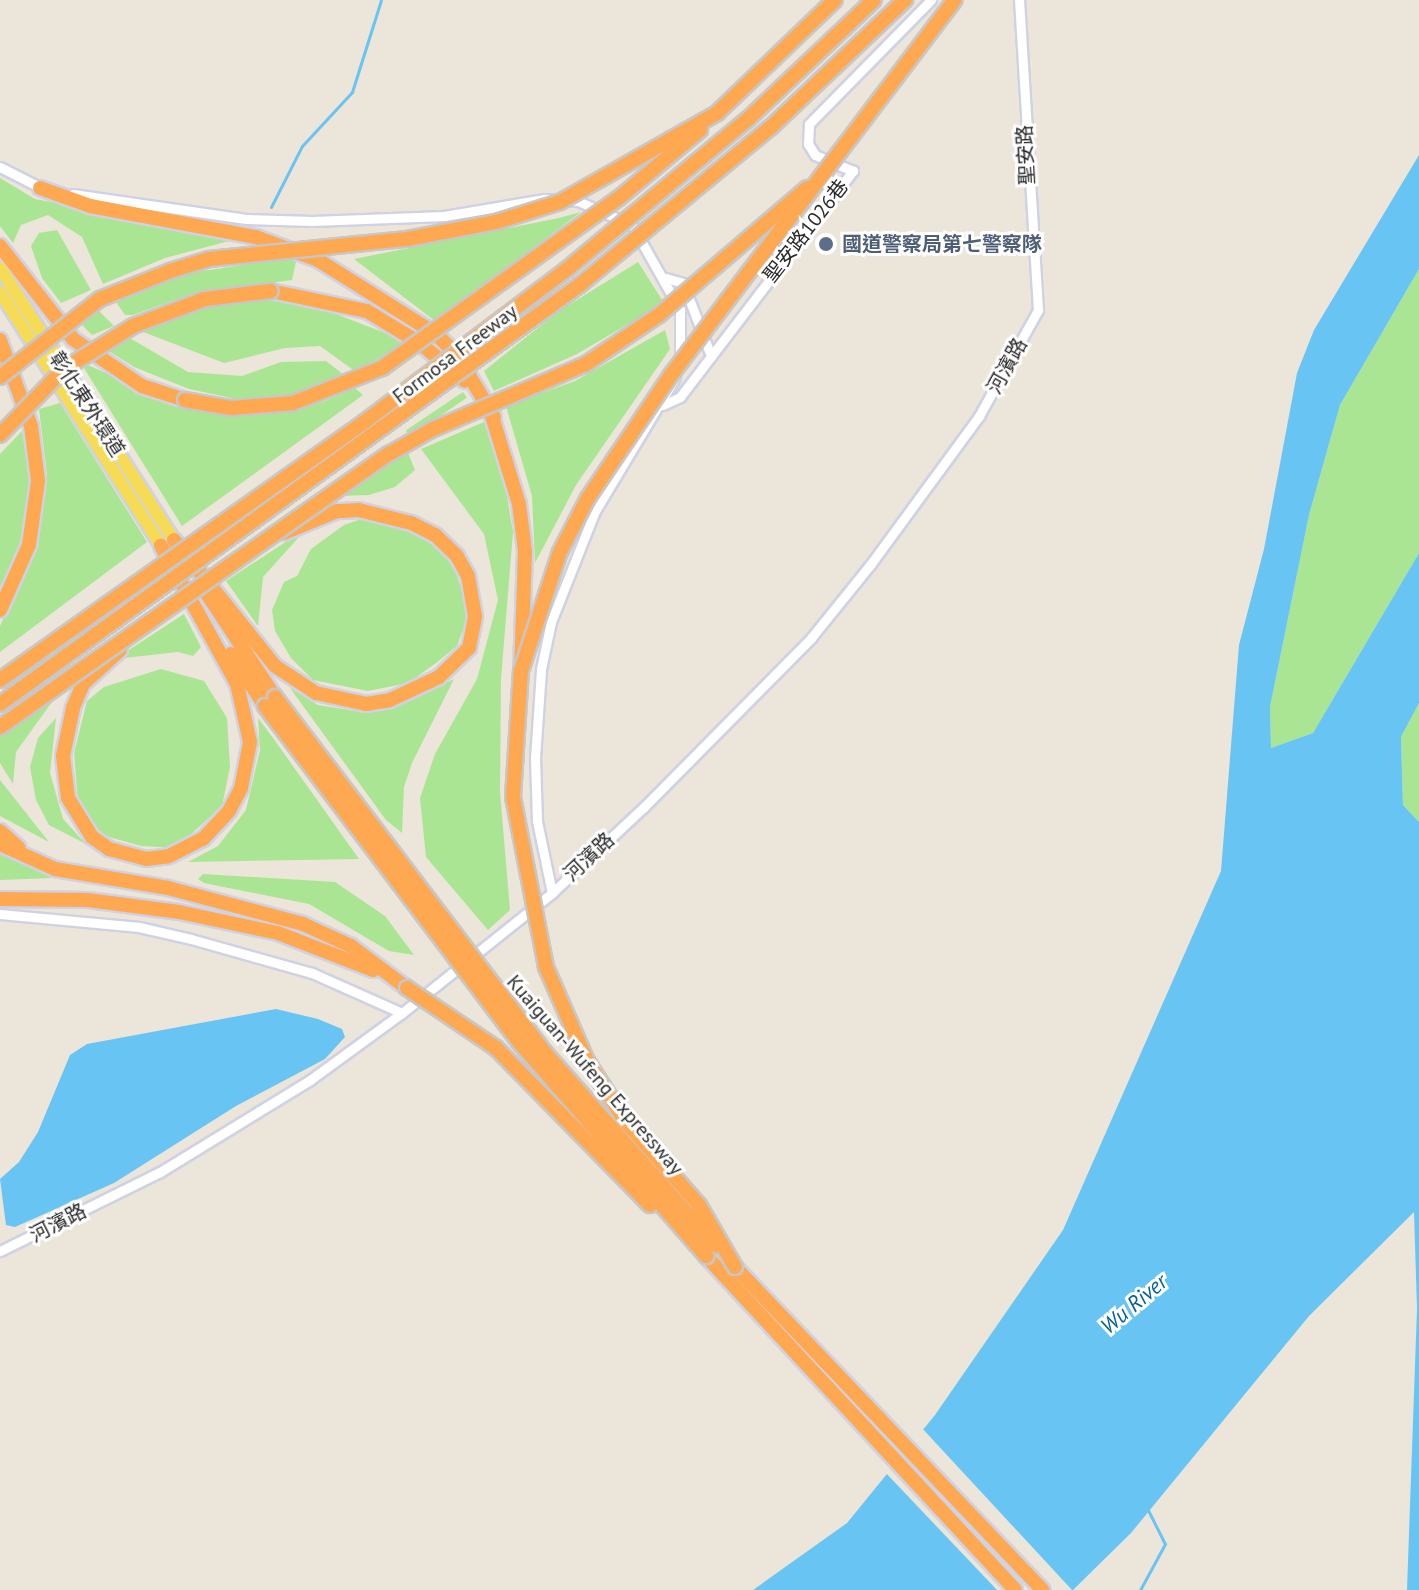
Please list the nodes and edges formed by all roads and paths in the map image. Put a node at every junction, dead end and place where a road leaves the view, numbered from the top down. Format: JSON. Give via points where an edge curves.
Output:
{"nodes":[{"id":1,"x":835,"y":0,"type":"edge"},
{"id":2,"x":874,"y":0,"type":"edge"},
{"id":3,"x":905,"y":0,"type":"edge"},
{"id":4,"x":931,"y":0,"type":"edge"},
{"id":5,"x":955,"y":0,"type":"edge"},
{"id":6,"x":1019,"y":0,"type":"edge"},
{"id":7,"x":717,"y":113,"type":"junction"},
{"id":8,"x":0,"y":167,"type":"edge"},
{"id":9,"x":816,"y":182,"type":"junction"},
{"id":10,"x":40,"y":188,"type":"junction"},
{"id":11,"x":0,"y":246,"type":"edge"},
{"id":12,"x":0,"y":268,"type":"edge"},
{"id":13,"x":666,"y":278,"type":"junction"},
{"id":14,"x":0,"y":292,"type":"edge"},
{"id":15,"x":1038,"y":310,"type":"joint"},
{"id":16,"x":0,"y":340,"type":"edge"},
{"id":17,"x":711,"y":356,"type":"junction"},
{"id":18,"x":0,"y":377,"type":"edge"},
{"id":19,"x":663,"y":405,"type":"junction"},
{"id":20,"x":494,"y":417,"type":"junction"},
{"id":21,"x":0,"y":435,"type":"edge"},
{"id":22,"x":168,"y":543,"type":"junction"},
{"id":23,"x":254,"y":553,"type":"junction"},
{"id":24,"x":0,"y":610,"type":"edge"},
{"id":25,"x":145,"y":628,"type":"junction"},
{"id":26,"x":521,"y":671,"type":"junction"},
{"id":27,"x":0,"y":680,"type":"edge"},
{"id":28,"x":270,"y":701,"type":"junction"},
{"id":29,"x":0,"y":704,"type":"edge"},
{"id":30,"x":0,"y":727,"type":"edge"},
{"id":31,"x":0,"y":831,"type":"edge"},
{"id":32,"x":0,"y":844,"type":"edge"},
{"id":33,"x":31,"y":860,"type":"junction"},
{"id":34,"x":552,"y":893,"type":"junction"},
{"id":35,"x":0,"y":899,"type":"edge"},
{"id":36,"x":0,"y":914,"type":"edge"},
{"id":37,"x":407,"y":988,"type":"junction"},
{"id":38,"x":402,"y":1013,"type":"junction"},
{"id":39,"x":0,"y":1251,"type":"edge"},
{"id":40,"x":706,"y":1256,"type":"junction"},
{"id":41,"x":735,"y":1267,"type":"junction"},
{"id":42,"x":1015,"y":1590,"type":"edge"},
{"id":43,"x":1043,"y":1590,"type":"edge"}],
"edges":[{"from":1,"to":7,"type":"highway","bridge":true},
{"from":2,"to":27,"type":"highway","name":"Formosa Freeway","bridge":true,"via":[[748,119],[566,270],[363,423]]},
{"from":3,"to":29,"type":"highway","name":"Formosa Freeway","bridge":true,"via":[[771,127],[581,284]]},
{"from":4,"to":17,"type":"street","name":"聖安路1026巷","via":[[809,124],[808,144],[815,155],[853,171]]},
{"from":5,"to":9,"type":"highway","bridge":true},
{"from":6,"to":15,"type":"street","name":"聖安路"},
{"from":7,"to":11,"type":"highway","bridge":true,"via":[[619,198],[382,368],[281,405],[231,408],[142,386],[73,339]]},
{"from":7,"to":18,"type":"highway","bridge":true,"via":[[609,178],[560,202],[496,222],[407,239],[209,259],[134,284],[100,299]]},
{"from":8,"to":10,"type":"street"},
{"from":9,"to":23,"type":"highway","bridge":true,"via":[[784,203],[659,315],[586,364],[403,446],[339,486]]},
{"from":9,"to":26,"type":"highway","bridge":true,"via":[[663,386],[588,498],[560,552]]},
{"from":10,"to":13,"type":"street","via":[[156,208],[312,221],[444,216],[545,199],[578,201],[632,225]]},
{"from":10,"to":20,"type":"highway","via":[[90,206],[256,237],[318,260],[436,334],[457,355]]},
{"from":12,"to":22,"type":"main road","name":"彰化東外環道"},
{"from":13,"to":17,"type":"street","via":[[683,283]]},
{"from":13,"to":19,"type":"street","via":[[683,333],[679,371]]},
{"from":14,"to":22,"type":"main road","name":"彰化東外環道"},
{"from":15,"to":34,"type":"street","name":"河濱路","via":[[932,488],[811,638]]},
{"from":16,"to":24,"type":"highway","via":[[31,426],[36,510],[18,577]]},
{"from":17,"to":19,"type":"street","name":"聖安路1026巷","via":[[680,397]]},
{"from":19,"to":34,"type":"street","via":[[595,511],[551,622],[541,669],[535,758],[537,821]]},
{"from":20,"to":21,"type":"highway","bridge":true,"via":[[456,372],[389,323],[344,305],[271,291],[205,299],[133,326],[64,369]]},
{"from":20,"to":26,"type":"highway","bridge":true,"via":[[519,504],[525,551]]},
{"from":22,"to":23,"type":"highway","bridge":true,"via":[[292,682],[316,693],[366,704],[390,700],[439,677],[469,648],[473,595],[457,556],[411,523],[359,510],[315,518]]},
{"from":22,"to":25,"type":"highway","bridge":true,"via":[[237,684],[246,711],[247,766],[229,811],[190,849],[146,859],[109,849],[92,837],[68,798],[66,733],[83,684]]},
{"from":22,"to":28,"type":"highway","name":"Kuaiguan-Wufeng Expressway"},
{"from":23,"to":25,"type":"highway","bridge":true},
{"from":25,"to":30,"type":"highway","bridge":true},
{"from":26,"to":41,"type":"highway","bridge":true,"via":[[513,797],[546,967],[587,1061],[626,1122],[699,1205]]},
{"from":28,"to":40,"type":"highway","name":"Kuaiguan-Wufeng Expressway","bridge":true,"via":[[518,1041]]},
{"from":28,"to":41,"type":"highway","name":"Kuaiguan-Wufeng Expressway","bridge":true,"via":[[546,1054]]},
{"from":31,"to":33,"type":"highway"},
{"from":32,"to":33,"type":"highway"},
{"from":33,"to":37,"type":"highway","via":[[212,898],[303,924],[351,946]]},
{"from":34,"to":38,"type":"street","name":"河濱路"},
{"from":35,"to":37,"type":"highway","via":[[136,904],[220,920],[337,953]]},
{"from":36,"to":38,"type":"street","via":[[139,927],[191,939],[312,973]]},
{"from":37,"to":40,"type":"highway","bridge":true,"via":[[496,1048],[675,1234]]},
{"from":38,"to":39,"type":"street","name":"河濱路","via":[[310,1080],[160,1172]]},
{"from":40,"to":42,"type":"highway","name":"Kuaiguan-Wufeng Expressway"},
{"from":41,"to":43,"type":"highway","name":"Kuaiguan-Wufeng Expressway"}]}
